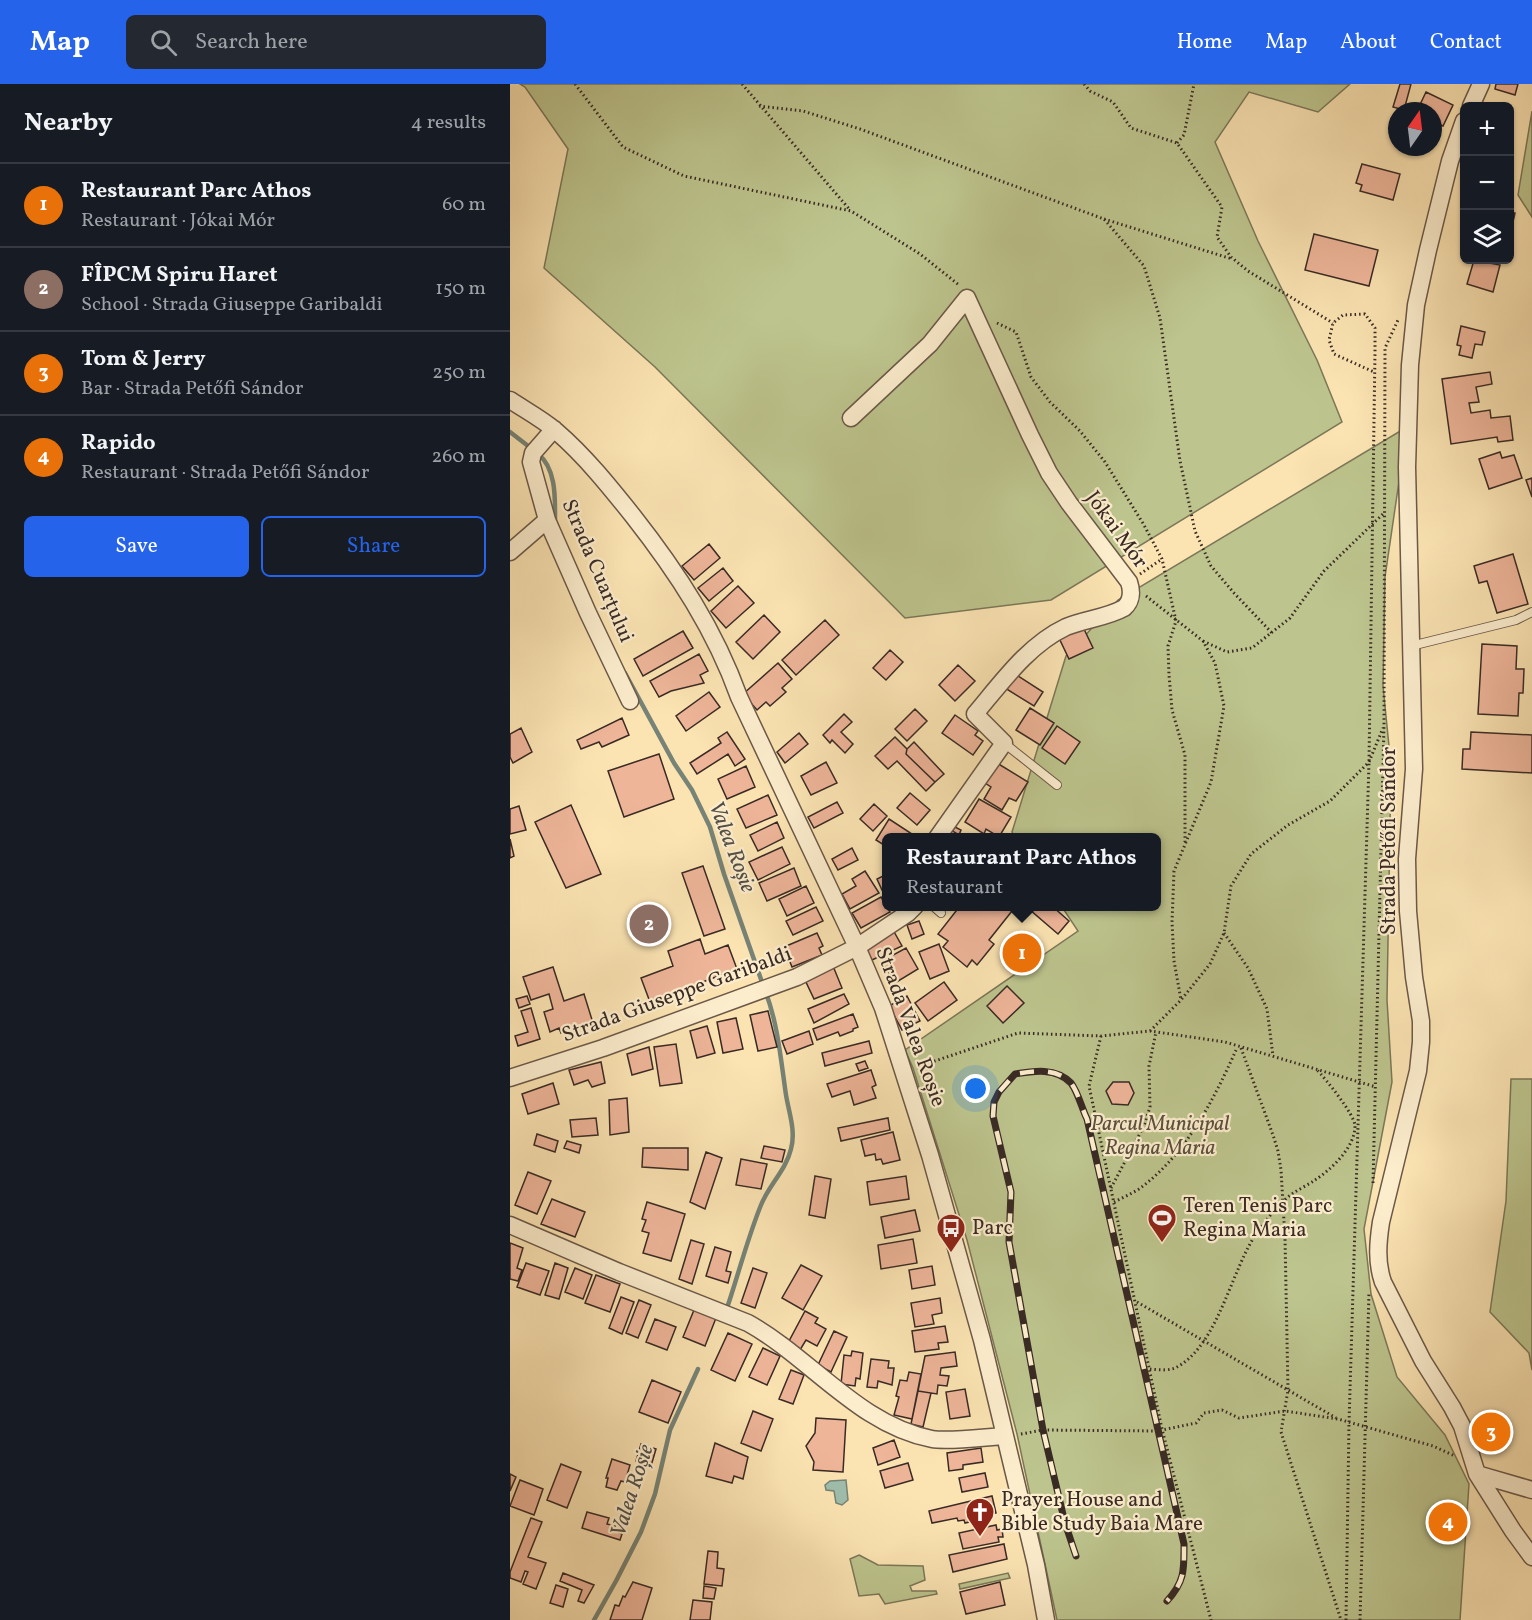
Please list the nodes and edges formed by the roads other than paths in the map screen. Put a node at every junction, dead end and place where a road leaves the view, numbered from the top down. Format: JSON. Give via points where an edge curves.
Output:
{"nodes":[{"id":1,"x":1481,"y":84,"type":"edge"},
{"id":2,"x":1473,"y":102,"type":"edge"},
{"id":3,"x":1460,"y":132,"type":"edge"},
{"id":4,"x":510,"y":400,"type":"edge"},
{"id":5,"x":851,"y":418,"type":"dead end"},
{"id":6,"x":554,"y":429,"type":"junction"},
{"id":7,"x":547,"y":520,"type":"junction"},
{"id":8,"x":510,"y":552,"type":"edge"},
{"id":9,"x":1532,"y":612,"type":"edge"},
{"id":10,"x":1410,"y":646,"type":"junction"},
{"id":11,"x":630,"y":700,"type":"dead end"},
{"id":12,"x":1004,"y":743,"type":"junction"},
{"id":13,"x":1057,"y":784,"type":"dead end"},
{"id":14,"x":940,"y":833,"type":"edge"},
{"id":15,"x":910,"y":911,"type":"edge"},
{"id":16,"x":939,"y":911,"type":"edge"},
{"id":17,"x":941,"y":913,"type":"dead end"},
{"id":18,"x":857,"y":947,"type":"junction"},
{"id":19,"x":510,"y":1078,"type":"edge"},
{"id":20,"x":510,"y":1225,"type":"edge"},
{"id":21,"x":1005,"y":1436,"type":"junction"},
{"id":22,"x":1475,"y":1470,"type":"junction"},
{"id":23,"x":1532,"y":1490,"type":"edge"},
{"id":24,"x":1532,"y":1557,"type":"edge"},
{"id":25,"x":1046,"y":1620,"type":"edge"}],
"edges":[{"from":1,"to":2,"type":"street"},
{"from":3,"to":10,"type":"street","name":"Strada Petőfi Sándor","via":[[1416,305],[1410,364]]},
{"from":4,"to":6,"type":"street","name":"Strada Valea Roșie"},
{"from":5,"to":12,"type":"street","name":"Jókai Mór","via":[[930,344],[968,298],[1049,473],[1129,582],[1131,594],[1124,608],[1049,636],[1021,660],[975,714]]},
{"from":6,"to":7,"type":"street","name":"Strada Cuarțului","via":[[533,453],[531,462]]},
{"from":6,"to":18,"type":"street","name":"Strada Valea Roșie","via":[[616,494],[697,606]]},
{"from":7,"to":8,"type":"street"},
{"from":7,"to":11,"type":"street","name":"Strada Cuarțului"},
{"from":9,"to":10,"type":"lane","via":[[1516,620]]},
{"from":10,"to":22,"type":"street","name":"Strada Petőfi Sándor","via":[[1414,769],[1407,859],[1408,911],[1421,1042],[1418,1071],[1381,1222],[1379,1269],[1422,1361],[1462,1426]]},
{"from":12,"to":13,"type":"lane"},
{"from":12,"to":14,"type":"street"},
{"from":15,"to":18,"type":"street"},
{"from":16,"to":17,"type":"lane"},
{"from":18,"to":19,"type":"street","name":"Strada Giuseppe Garibaldi","via":[[797,977]]},
{"from":18,"to":21,"type":"street","name":"Strada Valea Roșie","via":[[904,1069]]},
{"from":20,"to":21,"type":"street","via":[[748,1323],[900,1431],[934,1440]]},
{"from":21,"to":25,"type":"street","name":"Strada Valea Roșie"},
{"from":22,"to":23,"type":"street"},
{"from":22,"to":24,"type":"street","name":"Strada Petőfi Sándor"}]}
